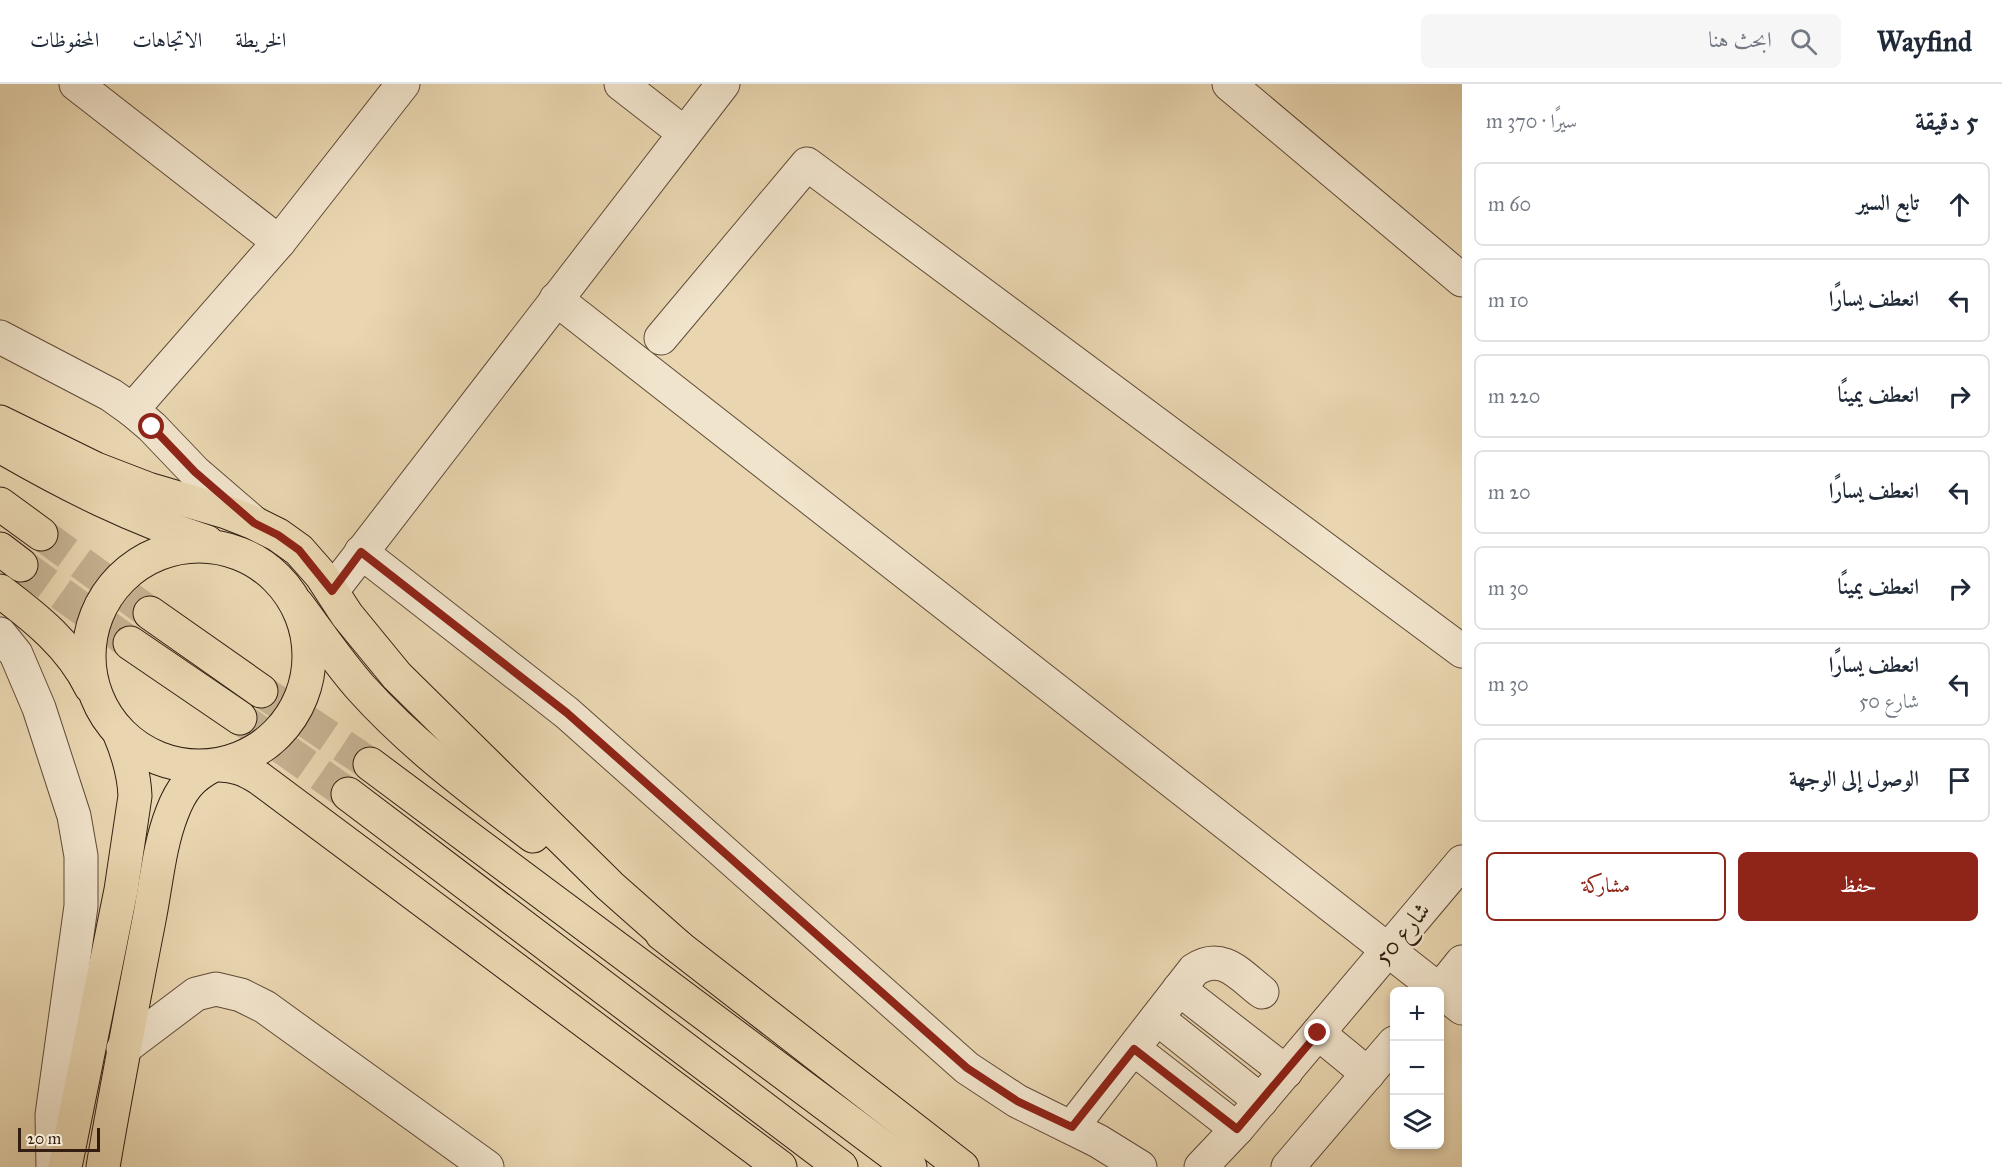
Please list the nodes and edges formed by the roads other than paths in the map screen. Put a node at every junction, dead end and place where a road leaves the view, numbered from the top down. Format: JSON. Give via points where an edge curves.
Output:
{"nodes":[{"id":1,"x":76,"y":84,"type":"edge"},
{"id":2,"x":403,"y":84,"type":"edge"},
{"id":3,"x":621,"y":84,"type":"edge"},
{"id":4,"x":723,"y":84,"type":"edge"},
{"id":5,"x":1243,"y":88,"type":"edge"},
{"id":6,"x":684,"y":133,"type":"junction"},
{"id":7,"x":279,"y":242,"type":"junction"},
{"id":8,"x":1462,"y":280,"type":"edge"},
{"id":9,"x":556,"y":299,"type":"junction"},
{"id":10,"x":0,"y":337,"type":"edge"},
{"id":11,"x":661,"y":338,"type":"dead end"},
{"id":12,"x":132,"y":410,"type":"junction"},
{"id":13,"x":0,"y":423,"type":"edge"},
{"id":14,"x":0,"y":446,"type":"edge"},
{"id":15,"x":0,"y":504,"type":"edge"},
{"id":16,"x":254,"y":523,"type":"junction"},
{"id":17,"x":41,"y":534,"type":"tunnel mouth"},
{"id":18,"x":222,"y":548,"type":"junction"},
{"id":19,"x":361,"y":552,"type":"junction"},
{"id":20,"x":0,"y":591,"type":"edge"},
{"id":21,"x":332,"y":591,"type":"junction"},
{"id":22,"x":297,"y":604,"type":"junction"},
{"id":23,"x":150,"y":613,"type":"tunnel mouth"},
{"id":24,"x":130,"y":643,"type":"tunnel mouth"},
{"id":25,"x":1462,"y":651,"type":"edge"},
{"id":26,"x":5,"y":655,"type":"edge"},
{"id":27,"x":261,"y":691,"type":"tunnel mouth"},
{"id":28,"x":240,"y":717,"type":"tunnel mouth"},
{"id":29,"x":111,"y":722,"type":"junction"},
{"id":30,"x":370,"y":764,"type":"tunnel mouth"},
{"id":31,"x":215,"y":765,"type":"junction"},
{"id":32,"x":348,"y":794,"type":"tunnel mouth"},
{"id":33,"x":1462,"y":862,"type":"edge"},
{"id":34,"x":679,"y":947,"type":"junction"},
{"id":35,"x":1388,"y":950,"type":"junction"},
{"id":36,"x":1462,"y":962,"type":"edge"},
{"id":37,"x":1179,"y":989,"type":"junction"},
{"id":38,"x":1262,"y":992,"type":"dead end"},
{"id":39,"x":1446,"y":996,"type":"edge"},
{"id":40,"x":1157,"y":1018,"type":"junction"},
{"id":41,"x":1318,"y":1033,"type":"junction"},
{"id":42,"x":123,"y":1049,"type":"junction"},
{"id":43,"x":1134,"y":1049,"type":"junction"},
{"id":44,"x":1390,"y":1049,"type":"edge"},
{"id":45,"x":1286,"y":1072,"type":"junction"},
{"id":46,"x":1368,"y":1074,"type":"junction"},
{"id":47,"x":1261,"y":1101,"type":"junction"},
{"id":48,"x":1072,"y":1127,"type":"junction"},
{"id":49,"x":1237,"y":1129,"type":"junction"},
{"id":50,"x":53,"y":1167,"type":"edge"},
{"id":51,"x":65,"y":1167,"type":"edge"},
{"id":52,"x":103,"y":1167,"type":"edge"},
{"id":53,"x":488,"y":1167,"type":"edge"},
{"id":54,"x":780,"y":1167,"type":"edge"},
{"id":55,"x":842,"y":1167,"type":"edge"},
{"id":56,"x":910,"y":1167,"type":"edge"},
{"id":57,"x":962,"y":1167,"type":"edge"},
{"id":58,"x":1140,"y":1167,"type":"edge"},
{"id":59,"x":1201,"y":1167,"type":"edge"},
{"id":60,"x":1288,"y":1167,"type":"edge"}],
"edges":[{"from":1,"to":7,"type":"street"},
{"from":2,"to":7,"type":"street"},
{"from":3,"to":6,"type":"street"},
{"from":4,"to":6,"type":"street"},
{"from":5,"to":8,"type":"street"},
{"from":6,"to":9,"type":"street"},
{"from":7,"to":12,"type":"street"},
{"from":9,"to":19,"type":"street"},
{"from":9,"to":35,"type":"street"},
{"from":10,"to":12,"type":"street"},
{"from":11,"to":25,"type":"street","via":[[807,164]]},
{"from":12,"to":16,"type":"street"},
{"from":13,"to":16,"type":"main road","via":[[96,469]]},
{"from":14,"to":18,"type":"main road","via":[[122,511]]},
{"from":15,"to":17,"type":"main road"},
{"from":16,"to":21,"type":"main road","via":[[299,550]]},
{"from":18,"to":22,"type":"main road","via":[[253,559],[278,578]]},
{"from":18,"to":29,"type":"main road","via":[[194,545],[165,550],[140,562],[117,581],[101,604],[91,631],[88,660],[93,688]]},
{"from":19,"to":21,"type":"street"},
{"from":19,"to":48,"type":"street","via":[[575,720],[967,1068],[1017,1101]]},
{"from":20,"to":29,"type":"main road","via":[[76,660]]},
{"from":21,"to":34,"type":"main road","via":[[397,676],[432,712],[610,886]]},
{"from":22,"to":31,"type":"main road","via":[[306,625],[310,670],[295,713],[264,746],[244,758]]},
{"from":22,"to":34,"type":"main road","via":[[361,688],[406,733],[480,795]]},
{"from":23,"to":27,"type":"main road"},
{"from":24,"to":28,"type":"main road"},
{"from":26,"to":50,"type":"street","via":[[39,708],[74,816],[81,856],[81,906],[52,1115]]},
{"from":29,"to":31,"type":"main road","via":[[138,748],[166,762],[196,767]]},
{"from":29,"to":51,"type":"main road","via":[[130,759],[135,796],[121,890]]},
{"from":30,"to":56,"type":"main road"},
{"from":31,"to":42,"type":"main road","via":[[195,775],[172,813]]},
{"from":31,"to":54,"type":"main road","via":[[230,765],[259,778]]},
{"from":32,"to":55,"type":"main road"},
{"from":33,"to":35,"type":"street","name":"شارع 50"},
{"from":34,"to":57,"type":"main road"},
{"from":35,"to":39,"type":"street"},
{"from":35,"to":41,"type":"street","name":"شارع 50"},
{"from":36,"to":39,"type":"street"},
{"from":37,"to":38,"type":"street","via":[[1194,970],[1219,963]]},
{"from":37,"to":40,"type":"street"},
{"from":37,"to":45,"type":"street"},
{"from":40,"to":43,"type":"street"},
{"from":40,"to":47,"type":"street"},
{"from":41,"to":45,"type":"street","name":"شارع 50"},
{"from":41,"to":46,"type":"street"},
{"from":42,"to":52,"type":"main road"},
{"from":42,"to":53,"type":"street","via":[[196,994],[216,989],[241,995],[265,1007]]},
{"from":43,"to":48,"type":"street"},
{"from":43,"to":49,"type":"street"},
{"from":44,"to":46,"type":"street"},
{"from":45,"to":47,"type":"street","name":"شارع 50"},
{"from":46,"to":60,"type":"street"},
{"from":47,"to":49,"type":"street","name":"شارع 50"},
{"from":48,"to":58,"type":"street"},
{"from":49,"to":59,"type":"street","name":"شارع 50"}]}
